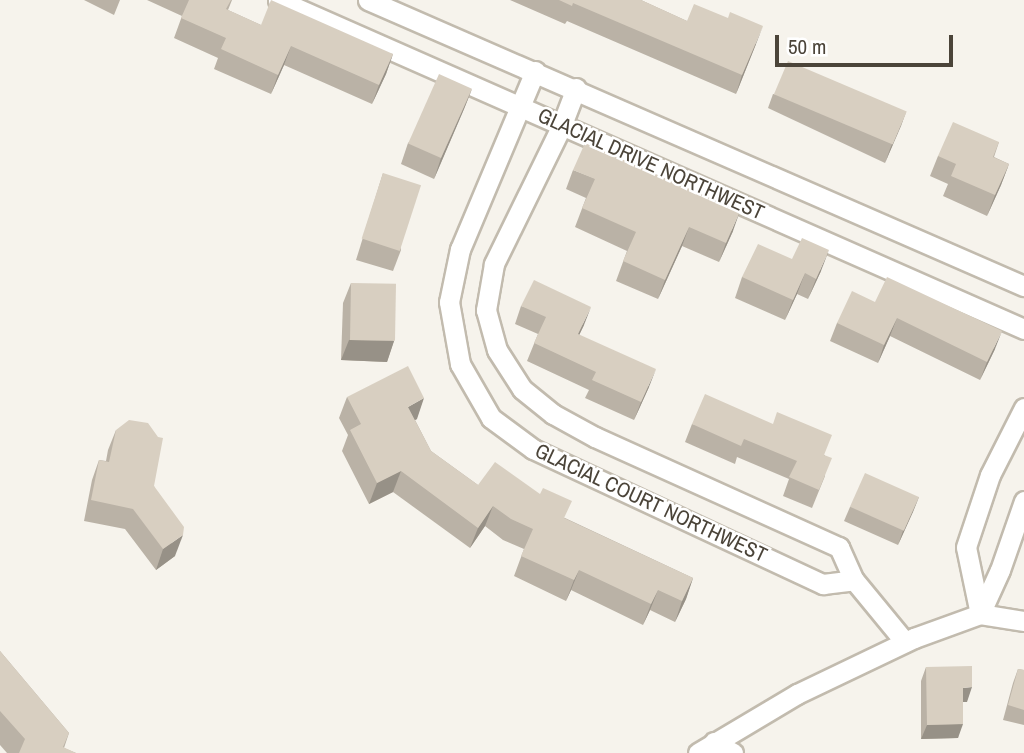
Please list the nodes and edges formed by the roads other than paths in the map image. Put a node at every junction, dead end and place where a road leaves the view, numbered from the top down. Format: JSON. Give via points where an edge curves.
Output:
{"nodes":[{"id":1,"x":278,"y":0,"type":"edge"},
{"id":2,"x":368,"y":0,"type":"edge"},
{"id":3,"x":535,"y":71,"type":"junction"},
{"id":4,"x":576,"y":88,"type":"junction"},
{"id":5,"x":521,"y":107,"type":"junction"},
{"id":6,"x":562,"y":125,"type":"junction"},
{"id":7,"x":1024,"y":286,"type":"edge"},
{"id":8,"x":1024,"y":329,"type":"edge"},
{"id":9,"x":1024,"y":408,"type":"edge"},
{"id":10,"x":1024,"y":501,"type":"edge"},
{"id":11,"x":854,"y":580,"type":"junction"},
{"id":12,"x":980,"y":614,"type":"junction"},
{"id":13,"x":1024,"y":621,"type":"edge"},
{"id":14,"x":905,"y":642,"type":"junction"},
{"id":15,"x":706,"y":747,"type":"edge"},
{"id":16,"x":733,"y":753,"type":"edge"}],
"edges":[{"from":1,"to":5,"type":"street","name":"GLACIAL DRIVE NORTHWEST"},
{"from":2,"to":3,"type":"street"},
{"from":3,"to":4,"type":"street"},
{"from":3,"to":5,"type":"street","name":"GLACIAL COURT NORTHWEST"},
{"from":4,"to":6,"type":"street"},
{"from":4,"to":7,"type":"street"},
{"from":5,"to":6,"type":"street","name":"GLACIAL DRIVE NORTHWEST"},
{"from":5,"to":11,"type":"street","name":"GLACIAL COURT NORTHWEST","via":[[460,249],[449,302],[460,364],[491,418],[533,449],[823,584]]},
{"from":6,"to":8,"type":"street","name":"GLACIAL DRIVE NORTHWEST"},
{"from":6,"to":11,"type":"street","via":[[494,264],[486,310],[497,350],[522,389],[595,438],[839,547]]},
{"from":9,"to":12,"type":"street","via":[[990,475],[966,547]]},
{"from":10,"to":12,"type":"street"},
{"from":11,"to":14,"type":"street"},
{"from":12,"to":13,"type":"street"},
{"from":12,"to":14,"type":"street"},
{"from":14,"to":15,"type":"street","via":[[797,694]]},
{"from":15,"to":16,"type":"street"}]}
